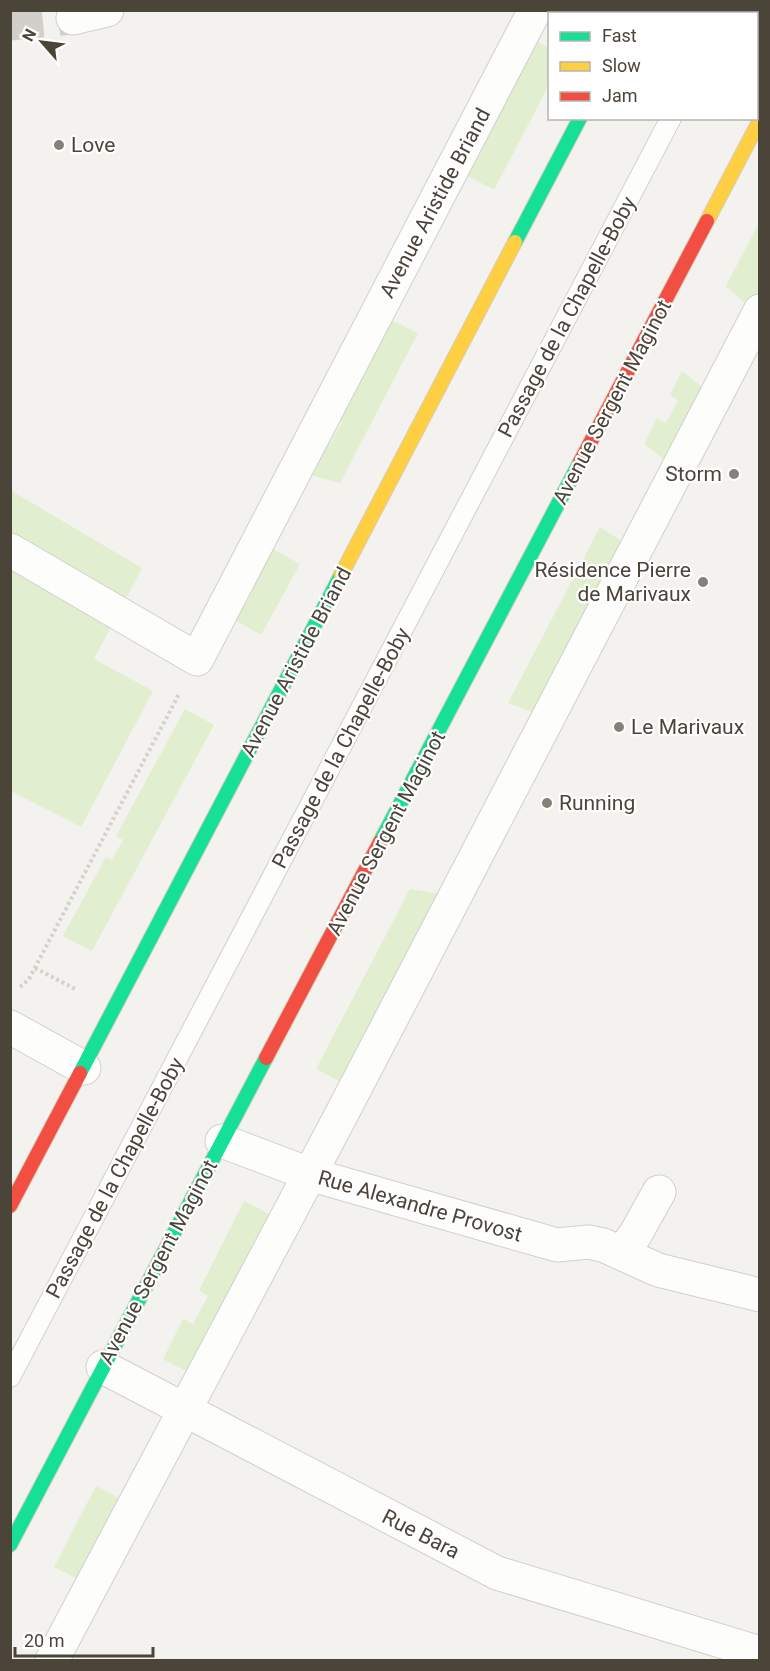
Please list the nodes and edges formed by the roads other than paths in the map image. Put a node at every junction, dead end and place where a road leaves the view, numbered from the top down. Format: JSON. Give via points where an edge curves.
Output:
{"nodes":[{"id":1,"x":107,"y":10,"type":"edge"},
{"id":2,"x":535,"y":10,"type":"edge"},
{"id":3,"x":73,"y":18,"type":"tunnel mouth"},
{"id":4,"x":579,"y":120,"type":"edge"},
{"id":5,"x":670,"y":120,"type":"edge"},
{"id":6,"x":759,"y":120,"type":"edge"},
{"id":7,"x":759,"y":311,"type":"edge"},
{"id":8,"x":10,"y":550,"type":"edge"},
{"id":9,"x":10,"y":1027,"type":"edge"},
{"id":10,"x":84,"y":1068,"type":"junction"},
{"id":11,"x":222,"y":1141,"type":"junction"},
{"id":12,"x":309,"y":1174,"type":"junction"},
{"id":13,"x":659,"y":1192,"type":"dead end"},
{"id":14,"x":10,"y":1206,"type":"edge"},
{"id":15,"x":622,"y":1252,"type":"junction"},
{"id":16,"x":759,"y":1295,"type":"edge"},
{"id":17,"x":103,"y":1367,"type":"junction"},
{"id":18,"x":10,"y":1377,"type":"edge"},
{"id":19,"x":185,"y":1410,"type":"junction"},
{"id":20,"x":10,"y":1545,"type":"edge"},
{"id":21,"x":759,"y":1653,"type":"edge"},
{"id":22,"x":52,"y":1660,"type":"edge"}],
"edges":[{"from":1,"to":3,"type":"street"},
{"from":2,"to":8,"type":"street","name":"Avenue Aristide Briand","via":[[197,659]]},
{"from":4,"to":10,"type":"main road","name":"Avenue Aristide Briand"},
{"from":5,"to":18,"type":"lane","name":"Passage de la Chapelle-Boby"},
{"from":6,"to":11,"type":"main road","name":"Avenue Sergent Maginot"},
{"from":7,"to":12,"type":"street"},
{"from":9,"to":10,"type":"street"},
{"from":10,"to":14,"type":"main road","name":"Avenue Aristide Briand"},
{"from":11,"to":12,"type":"street","name":"Rue Alexandre Provost"},
{"from":11,"to":17,"type":"main road","name":"Avenue Sergent Maginot"},
{"from":12,"to":15,"type":"street","name":"Rue Alexandre Provost","via":[[557,1245],[588,1242]]},
{"from":12,"to":19,"type":"street"},
{"from":13,"to":15,"type":"street"},
{"from":15,"to":16,"type":"street","name":"Rue Alexandre Provost","via":[[658,1270]]},
{"from":17,"to":19,"type":"street","name":"Rue Bara"},
{"from":17,"to":20,"type":"main road","name":"Avenue Sergent Maginot"},
{"from":19,"to":21,"type":"street","name":"Rue Bara","via":[[497,1573]]},
{"from":19,"to":22,"type":"street"}]}
